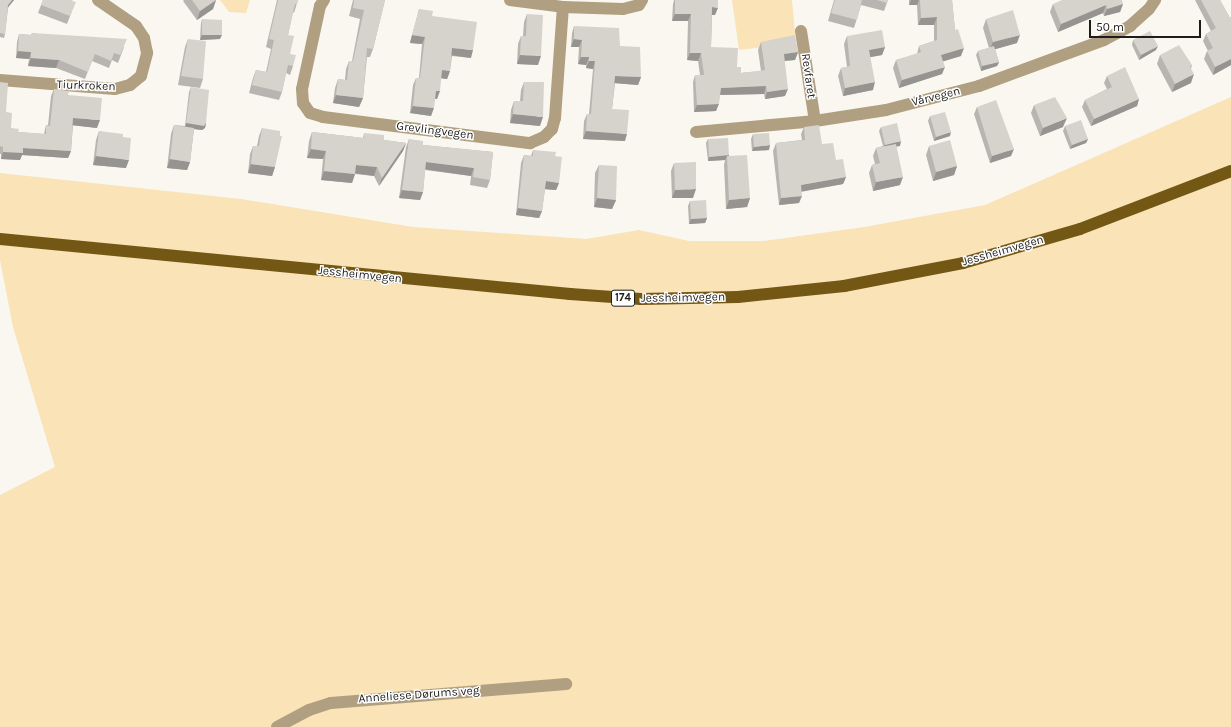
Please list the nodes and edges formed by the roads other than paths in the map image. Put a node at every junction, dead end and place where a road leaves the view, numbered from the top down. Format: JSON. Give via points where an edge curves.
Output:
{"nodes":[{"id":1,"x":98,"y":0,"type":"edge"},
{"id":2,"x":324,"y":0,"type":"edge"},
{"id":3,"x":510,"y":0,"type":"edge"},
{"id":4,"x":1154,"y":0,"type":"edge"},
{"id":5,"x":640,"y":2,"type":"edge"},
{"id":6,"x":563,"y":7,"type":"junction"},
{"id":7,"x":801,"y":30,"type":"dead end"},
{"id":8,"x":0,"y":80,"type":"edge"},
{"id":9,"x":815,"y":121,"type":"junction"},
{"id":10,"x":696,"y":132,"type":"dead end"},
{"id":11,"x":1231,"y":171,"type":"edge"},
{"id":12,"x":0,"y":239,"type":"edge"},
{"id":13,"x":566,"y":684,"type":"dead end"},
{"id":14,"x":277,"y":727,"type":"edge"}],
"edges":[{"from":1,"to":8,"type":"street","name":"Tiurkroken","via":[[136,26],[144,38],[147,54],[141,76],[130,85],[115,89]]},
{"from":2,"to":6,"type":"street","name":"Grevlingvegen","via":[[320,6],[302,89],[303,103],[310,112],[323,117],[530,143],[544,137],[552,129],[555,118]]},
{"from":3,"to":6,"type":"street"},
{"from":4,"to":9,"type":"street","name":"Vårvegen","via":[[1149,9],[1130,26],[1104,40],[1046,63],[979,86],[886,110]]},
{"from":5,"to":6,"type":"street","via":[[623,9]]},
{"from":7,"to":9,"type":"street","name":"Revfaret"},
{"from":9,"to":10,"type":"street","name":"Vårvegen"},
{"from":11,"to":12,"type":"main road","name":"Jessheimvegen","number":"174","via":[[1080,229],[963,263],[844,286],[738,297],[640,299],[570,294]]},
{"from":13,"to":14,"type":"street","name":"Anneliese Dørums veg","via":[[331,703],[309,710]]}]}
